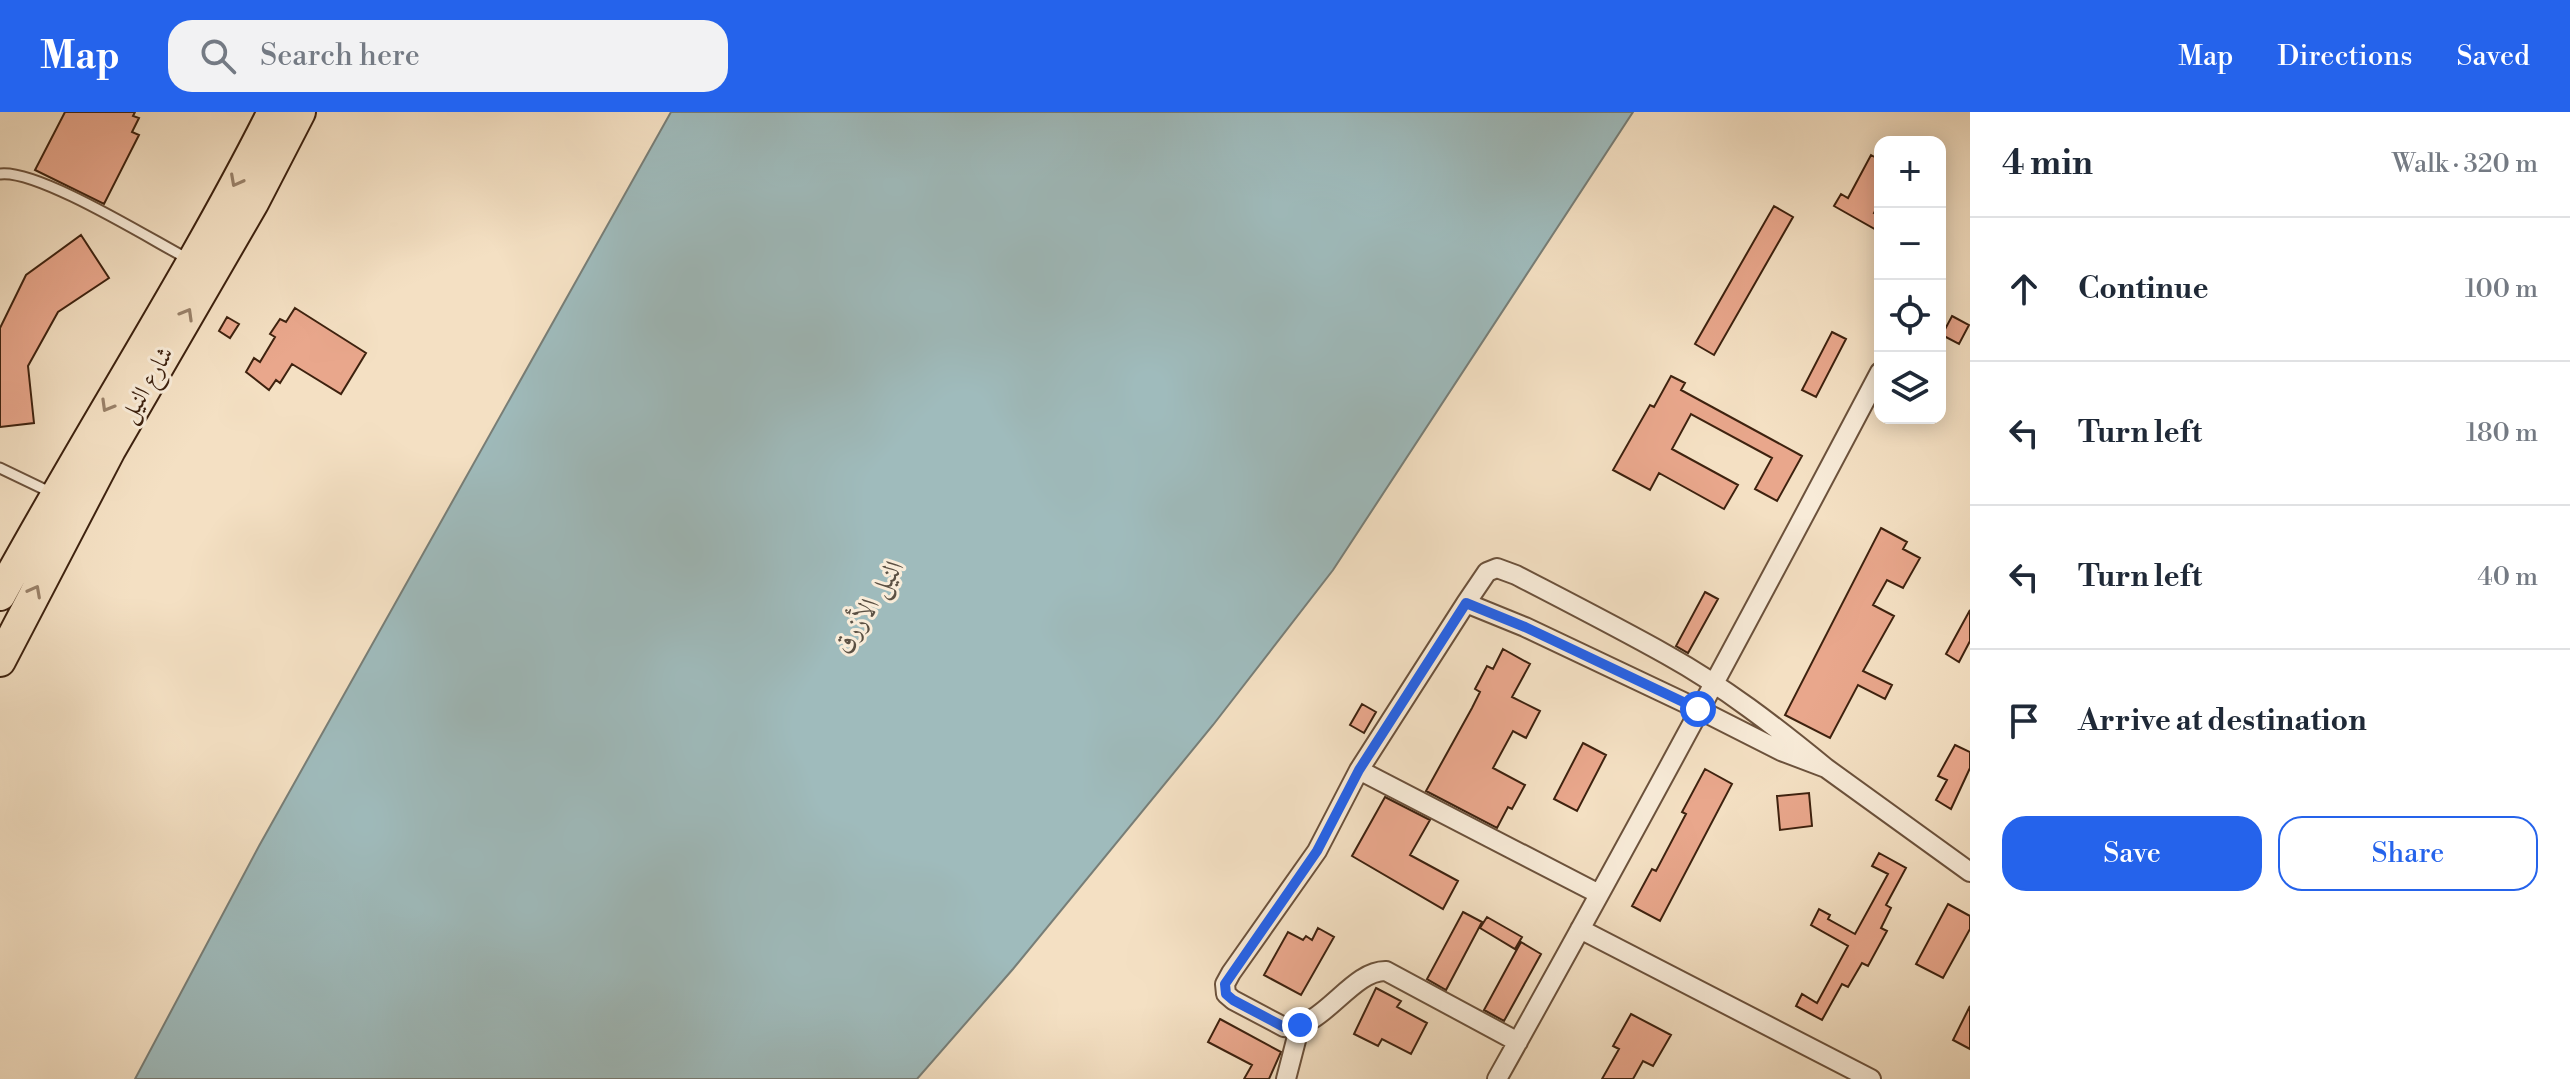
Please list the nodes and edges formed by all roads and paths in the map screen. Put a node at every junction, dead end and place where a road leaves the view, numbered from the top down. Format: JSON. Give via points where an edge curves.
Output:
{"nodes":[{"id":1,"x":273,"y":112,"type":"edge"},
{"id":2,"x":300,"y":112,"type":"edge"},
{"id":3,"x":0,"y":174,"type":"edge"},
{"id":4,"x":191,"y":261,"type":"junction"},
{"id":5,"x":1874,"y":383,"type":"edge"},
{"id":6,"x":0,"y":468,"type":"edge"},
{"id":7,"x":55,"y":495,"type":"junction"},
{"id":8,"x":0,"y":595,"type":"edge"},
{"id":9,"x":1466,"y":603,"type":"junction"},
{"id":10,"x":0,"y":661,"type":"edge"},
{"id":11,"x":1713,"y":683,"type":"junction"},
{"id":12,"x":1698,"y":709,"type":"junction"},
{"id":13,"x":1826,"y":768,"type":"junction"},
{"id":14,"x":1359,"y":770,"type":"junction"},
{"id":15,"x":1970,"y":872,"type":"edge"},
{"id":16,"x":1599,"y":894,"type":"junction"},
{"id":17,"x":1580,"y":929,"type":"junction"},
{"id":18,"x":1300,"y":1025,"type":"junction"},
{"id":19,"x":1518,"y":1042,"type":"junction"},
{"id":20,"x":1286,"y":1079,"type":"edge"},
{"id":21,"x":1497,"y":1079,"type":"edge"},
{"id":22,"x":1871,"y":1079,"type":"edge"}],
"edges":[{"from":1,"to":4,"type":"main road","name":"شارع النيل","one_way":true},
{"from":10,"to":2,"type":"main road","name":"شارع النيل","one_way":true,"via":[[110,450]]},
{"from":3,"to":4,"type":"lane","via":[[56,188]]},
{"from":4,"to":7,"type":"main road","name":"شارع النيل","one_way":true},
{"from":5,"to":11,"type":"street"},
{"from":6,"to":7,"type":"lane"},
{"from":7,"to":8,"type":"main road","name":"شارع النيل"},
{"from":9,"to":11,"type":"street","via":[[1487,572],[1497,568]]},
{"from":9,"to":12,"type":"street"},
{"from":9,"to":14,"type":"street"},
{"from":11,"to":12,"type":"street"},
{"from":11,"to":13,"type":"street"},
{"from":12,"to":13,"type":"street"},
{"from":12,"to":16,"type":"street"},
{"from":13,"to":15,"type":"street"},
{"from":14,"to":16,"type":"street"},
{"from":14,"to":18,"type":"street","via":[[1317,851],[1225,984],[1233,1000],[1284,1027]]},
{"from":16,"to":17,"type":"street"},
{"from":17,"to":19,"type":"street"},
{"from":17,"to":22,"type":"street"},
{"from":18,"to":19,"type":"street","via":[[1370,974],[1386,971]]},
{"from":18,"to":20,"type":"street"},
{"from":19,"to":21,"type":"street"}]}
